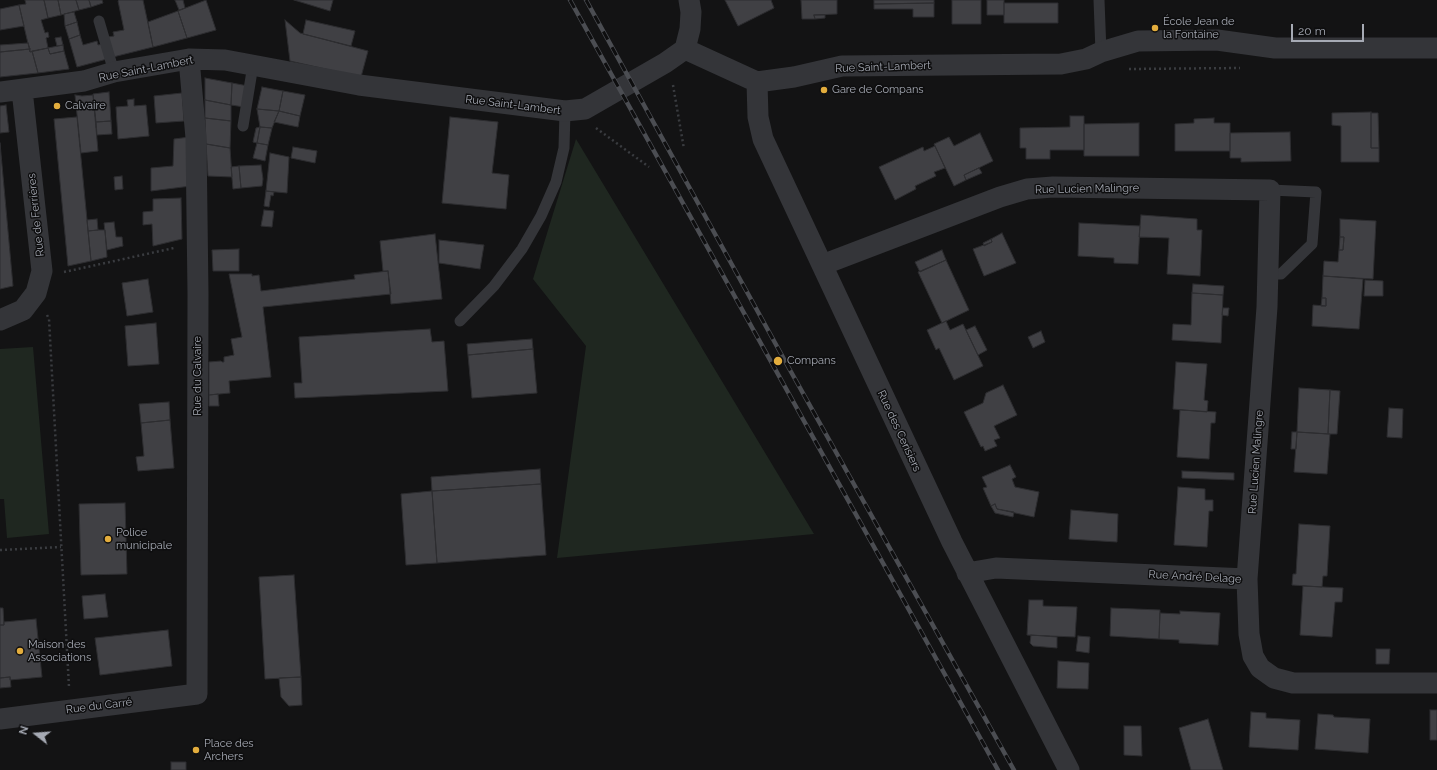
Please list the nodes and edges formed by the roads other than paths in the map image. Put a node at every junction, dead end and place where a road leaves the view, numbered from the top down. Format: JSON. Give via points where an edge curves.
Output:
{"nodes":[{"id":1,"x":689,"y":0,"type":"edge"},
{"id":2,"x":1099,"y":0,"type":"edge"},
{"id":3,"x":98,"y":21,"type":"dead end"},
{"id":4,"x":1437,"y":48,"type":"edge"},
{"id":5,"x":685,"y":49,"type":"junction"},
{"id":6,"x":1101,"y":52,"type":"junction"},
{"id":7,"x":189,"y":59,"type":"junction"},
{"id":8,"x":253,"y":65,"type":"junction"},
{"id":9,"x":114,"y":72,"type":"junction"},
{"id":10,"x":757,"y":82,"type":"junction"},
{"id":11,"x":22,"y":90,"type":"junction"},
{"id":12,"x":0,"y":92,"type":"edge"},
{"id":13,"x":565,"y":111,"type":"junction"},
{"id":14,"x":243,"y":126,"type":"dead end"},
{"id":15,"x":1270,"y":190,"type":"junction"},
{"id":16,"x":822,"y":265,"type":"junction"},
{"id":17,"x":1267,"y":274,"type":"junction"},
{"id":18,"x":0,"y":320,"type":"edge"},
{"id":19,"x":460,"y":321,"type":"dead end"},
{"id":20,"x":968,"y":573,"type":"junction"},
{"id":21,"x":1247,"y":579,"type":"junction"},
{"id":22,"x":1437,"y":683,"type":"edge"},
{"id":23,"x":197,"y":694,"type":"joint"},
{"id":24,"x":0,"y":719,"type":"edge"},
{"id":25,"x":1069,"y":770,"type":"edge"}],
"edges":[{"from":1,"to":5,"type":"street","via":[[692,12]]},
{"from":2,"to":6,"type":"lane"},
{"from":3,"to":9,"type":"lane"},
{"from":4,"to":6,"type":"street","name":"Rue Saint-Lambert","via":[[1275,48],[1217,40],[1138,41]]},
{"from":5,"to":10,"type":"street"},
{"from":5,"to":13,"type":"street","name":"Rue Saint-Lambert","via":[[586,109]]},
{"from":6,"to":10,"type":"street","name":"Rue Saint-Lambert","via":[[1086,59],[1061,64],[842,66]]},
{"from":7,"to":8,"type":"street","name":"Rue Saint-Lambert","via":[[225,60]]},
{"from":7,"to":9,"type":"street","name":"Rue Saint-Lambert"},
{"from":7,"to":23,"type":"street","name":"Rue du Calvaire","via":[[196,138],[198,243]]},
{"from":8,"to":13,"type":"street","name":"Rue Saint-Lambert","via":[[359,85]]},
{"from":8,"to":14,"type":"lane"},
{"from":9,"to":11,"type":"street","name":"Rue Saint-Lambert","via":[[84,81]]},
{"from":10,"to":16,"type":"street","name":"Rue des Cerisiers","via":[[758,117],[763,139]]},
{"from":11,"to":12,"type":"street","name":"Rue Saint-Lambert"},
{"from":11,"to":18,"type":"street","name":"Rue de Ferrières","via":[[42,271],[38,285],[23,310]]},
{"from":13,"to":19,"type":"lane","via":[[564,148],[556,182],[541,216],[522,248],[494,286]]},
{"from":15,"to":16,"type":"street","name":"Rue Lucien Malingre","via":[[1053,187],[1027,189]]},
{"from":15,"to":17,"type":"street","name":"Rue Lucien Malingre"},
{"from":15,"to":17,"type":"lane","name":"Rue Lucien Malingre","via":[[1316,192],[1312,244],[1281,274]]},
{"from":16,"to":20,"type":"street","name":"Rue des Cerisiers"},
{"from":17,"to":21,"type":"street","name":"Rue Lucien Malingre","via":[[1267,307]]},
{"from":20,"to":21,"type":"street","name":"Rue André Delage","via":[[996,568]]},
{"from":20,"to":25,"type":"street","name":"Rue des Cerisiers"},
{"from":21,"to":22,"type":"street","name":"Rue André Delage","via":[[1249,634],[1253,656],[1260,668],[1274,678],[1293,683]]},
{"from":23,"to":24,"type":"street","name":"Rue du Carré"}]}
